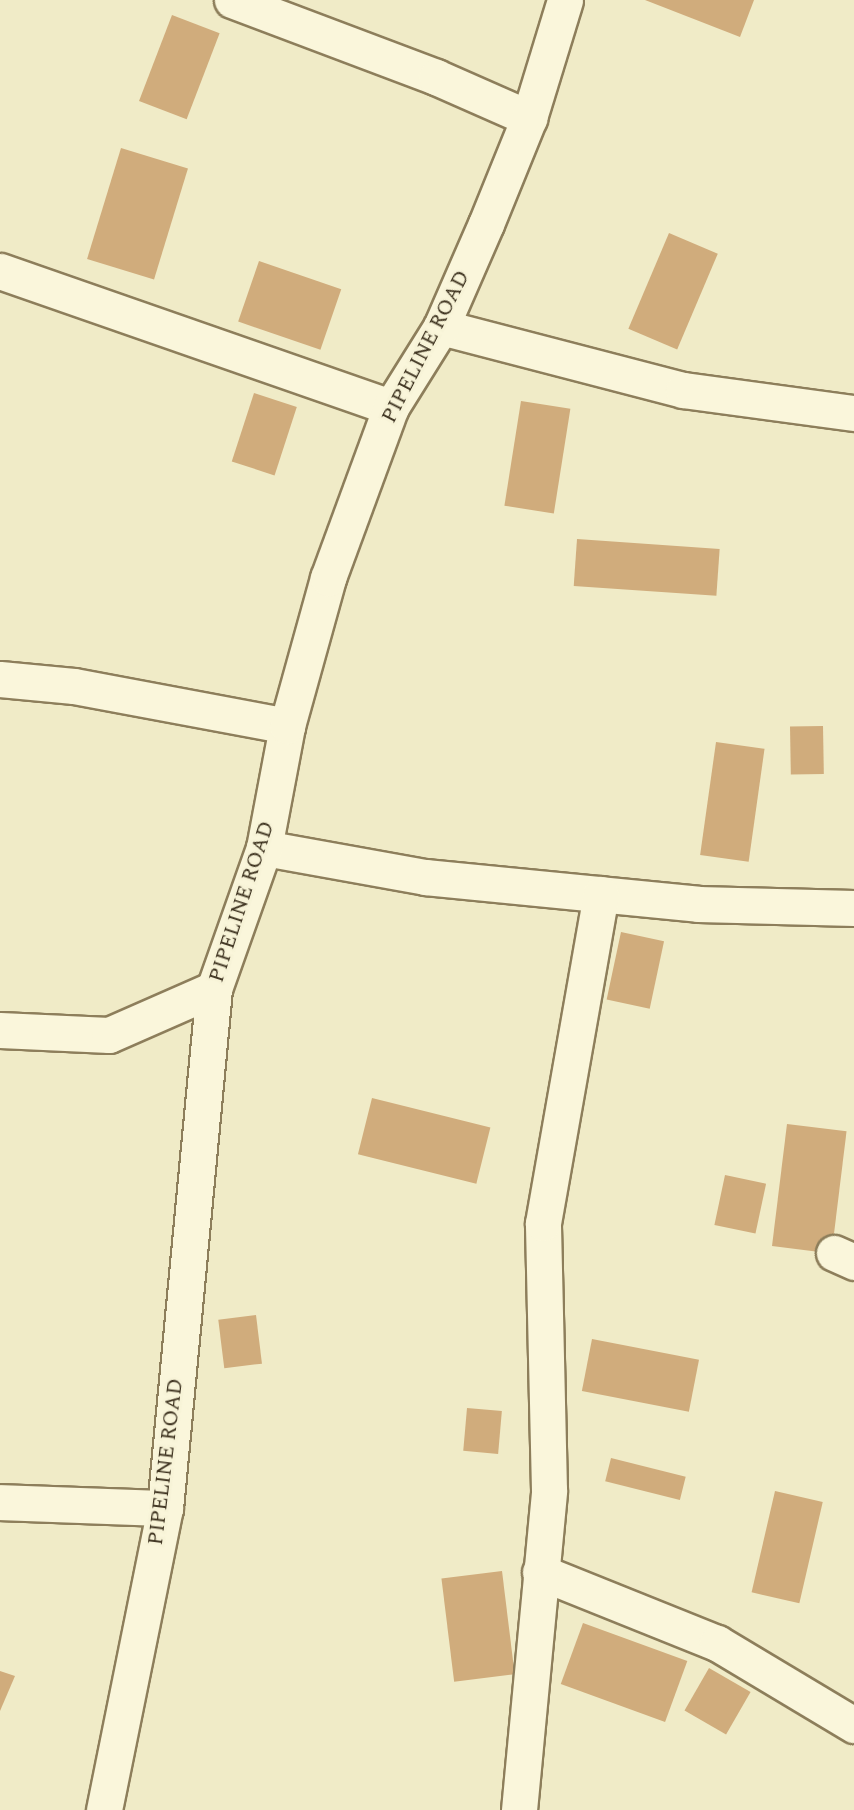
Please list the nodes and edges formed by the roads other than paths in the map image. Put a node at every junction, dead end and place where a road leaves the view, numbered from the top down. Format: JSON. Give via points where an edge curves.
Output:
{"nodes":[{"id":1,"x":232,"y":0,"type":"edge"},
{"id":2,"x":565,"y":0,"type":"edge"},
{"id":3,"x":279,"y":10,"type":"edge"},
{"id":4,"x":529,"y":118,"type":"junction"},
{"id":5,"x":0,"y":271,"type":"edge"},
{"id":6,"x":441,"y":327,"type":"junction"},
{"id":7,"x":391,"y":407,"type":"junction"},
{"id":8,"x":854,"y":413,"type":"edge"},
{"id":9,"x":0,"y":680,"type":"edge"},
{"id":10,"x":287,"y":726,"type":"junction"},
{"id":11,"x":264,"y":848,"type":"junction"},
{"id":12,"x":601,"y":894,"type":"junction"},
{"id":13,"x":854,"y":908,"type":"edge"},
{"id":14,"x":214,"y":989,"type":"junction"},
{"id":15,"x":0,"y":1030,"type":"edge"},
{"id":16,"x":0,"y":1502,"type":"edge"},
{"id":17,"x":164,"y":1508,"type":"junction"},
{"id":18,"x":540,"y":1572,"type":"junction"},
{"id":19,"x":854,"y":1725,"type":"edge"},
{"id":20,"x":104,"y":1810,"type":"edge"},
{"id":21,"x":519,"y":1810,"type":"edge"}],
"edges":[{"from":1,"to":3,"type":"street"},
{"from":2,"to":4,"type":"street","name":"PIPELINE ROAD"},
{"from":3,"to":4,"type":"street"},
{"from":4,"to":6,"type":"street","name":"PIPELINE ROAD"},
{"from":5,"to":7,"type":"street"},
{"from":6,"to":7,"type":"street","name":"PIPELINE ROAD"},
{"from":6,"to":8,"type":"street","via":[[683,390]]},
{"from":7,"to":10,"type":"street","name":"PIPELINE ROAD","via":[[328,578]]},
{"from":9,"to":10,"type":"street","via":[[74,686]]},
{"from":10,"to":11,"type":"street","name":"PIPELINE ROAD"},
{"from":11,"to":12,"type":"street","via":[[425,877]]},
{"from":11,"to":14,"type":"street","name":"PIPELINE ROAD"},
{"from":12,"to":13,"type":"street","via":[[698,904]]},
{"from":12,"to":18,"type":"street","via":[[543,1223],[549,1490]]},
{"from":14,"to":15,"type":"street","via":[[109,1035]]},
{"from":14,"to":17,"type":"street","name":"PIPELINE ROAD"},
{"from":16,"to":17,"type":"street"},
{"from":17,"to":20,"type":"street","name":"PIPELINE ROAD"},
{"from":18,"to":19,"type":"street","via":[[717,1643]]},
{"from":18,"to":21,"type":"street"}]}
